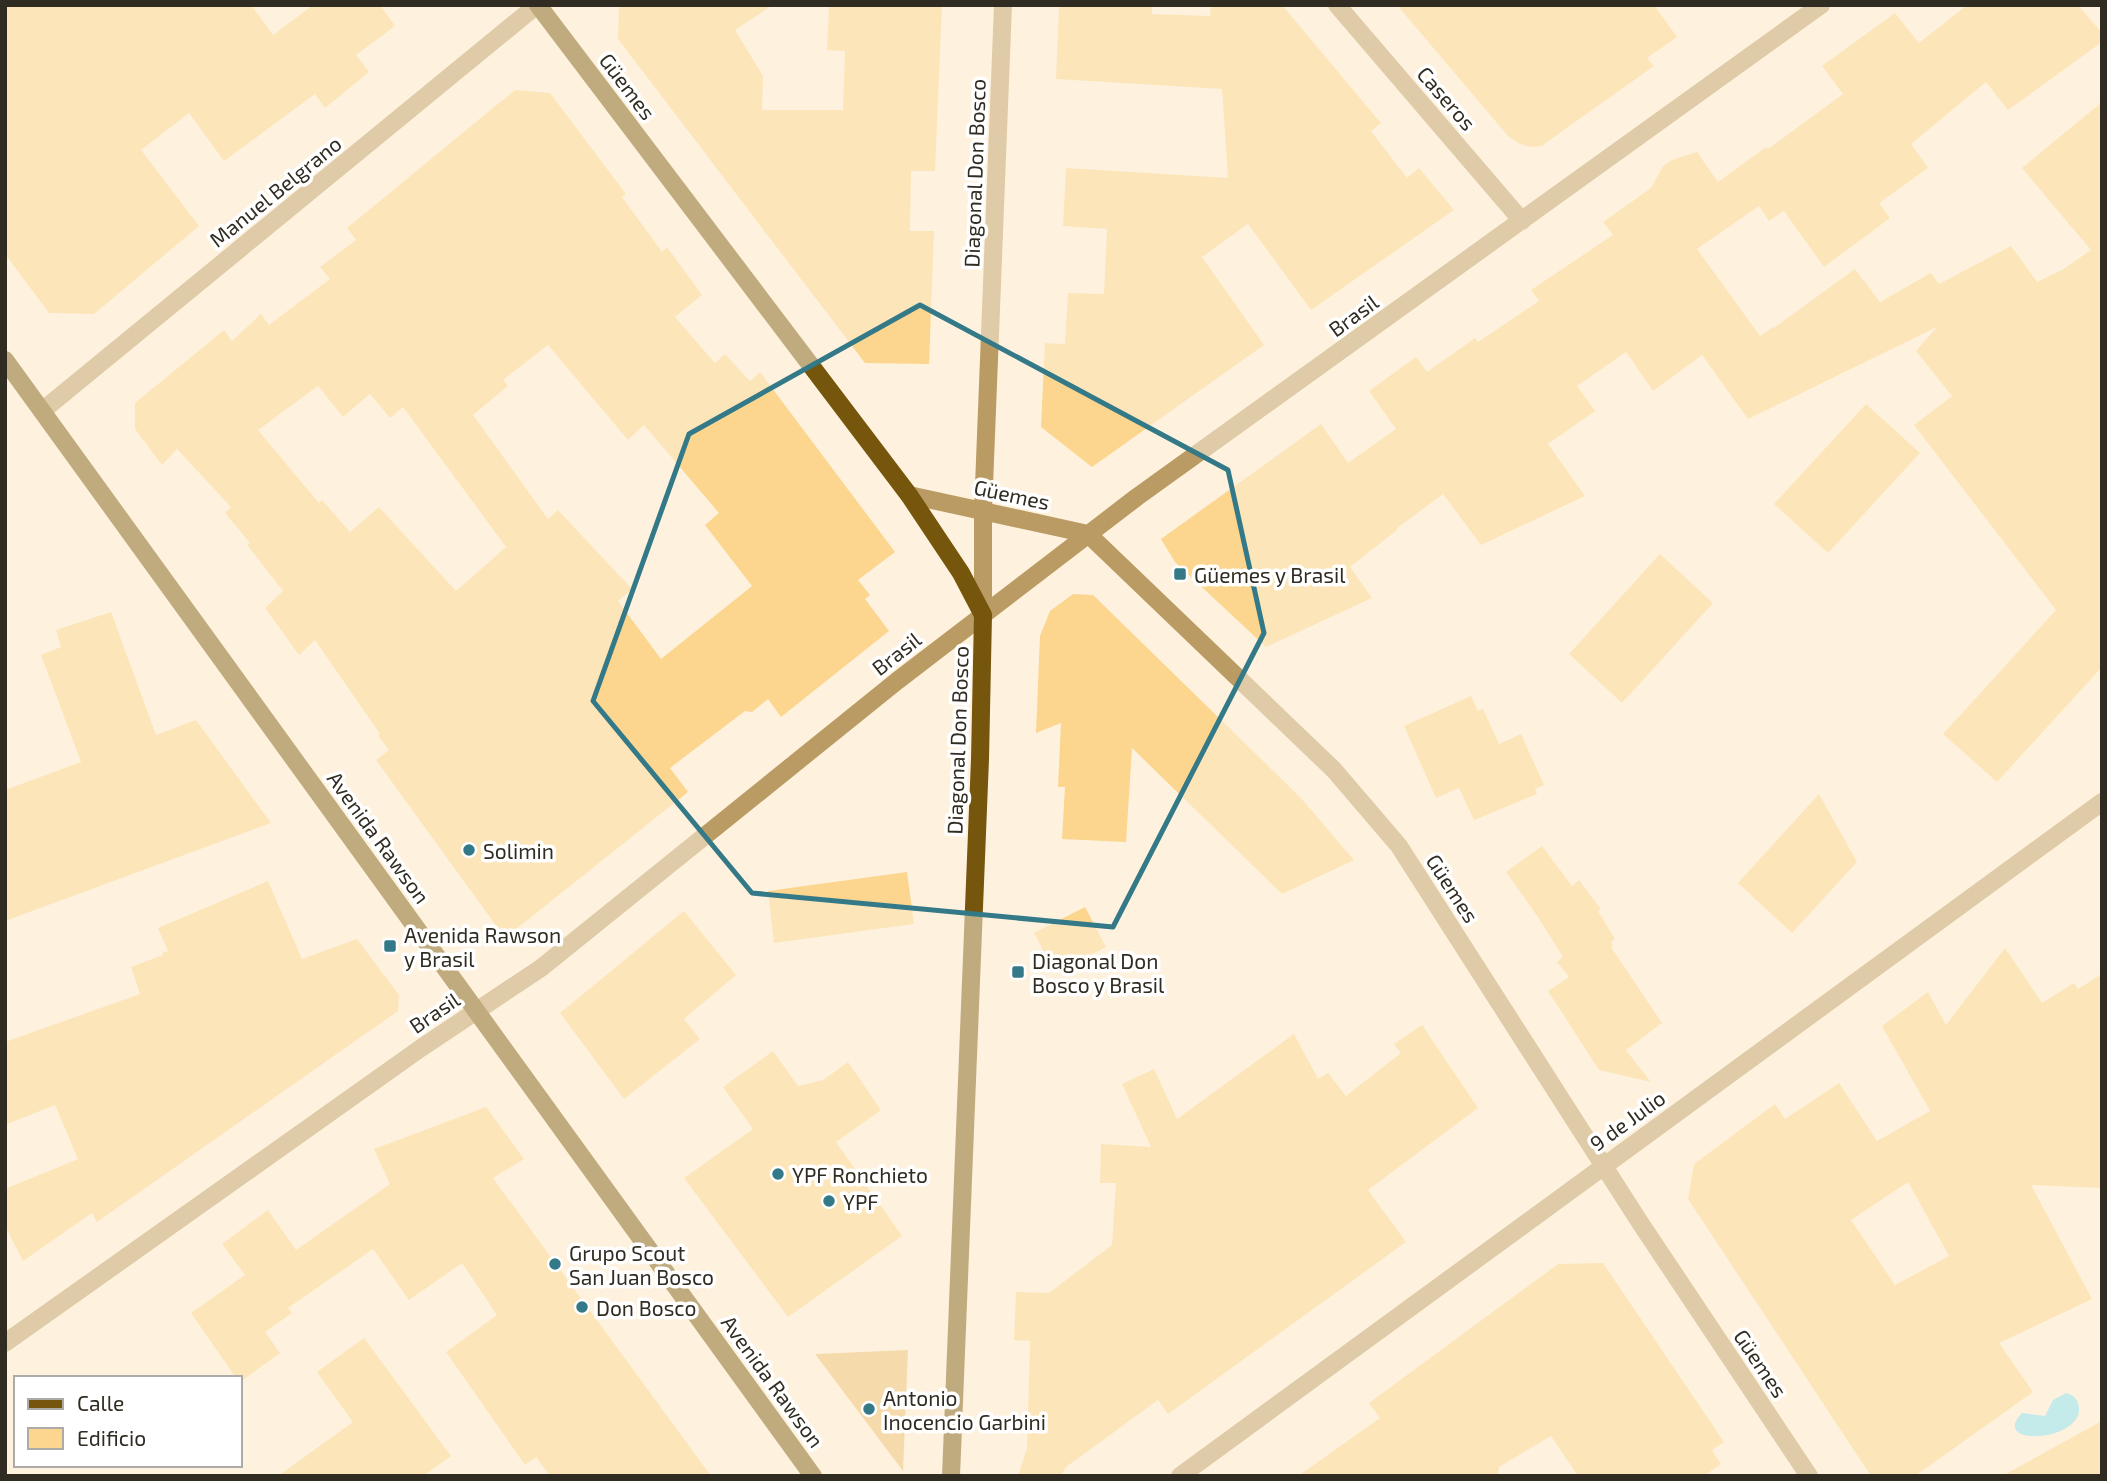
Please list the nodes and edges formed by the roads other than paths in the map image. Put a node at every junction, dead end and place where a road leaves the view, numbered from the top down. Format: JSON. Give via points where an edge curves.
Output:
{"nodes":[{"id":1,"x":537,"y":5,"type":"edge"},
{"id":2,"x":1003,"y":5,"type":"edge"},
{"id":3,"x":1337,"y":5,"type":"edge"},
{"id":4,"x":1821,"y":5,"type":"edge"},
{"id":5,"x":1522,"y":221,"type":"junction"},
{"id":6,"x":5,"y":360,"type":"edge"},
{"id":7,"x":42,"y":411,"type":"junction"},
{"id":8,"x":909,"y":495,"type":"junction"},
{"id":9,"x":983,"y":511,"type":"junction"},
{"id":10,"x":1088,"y":534,"type":"junction"},
{"id":11,"x":983,"y":614,"type":"junction"},
{"id":12,"x":2102,"y":802,"type":"edge"},
{"id":13,"x":477,"y":1010,"type":"junction"},
{"id":14,"x":1604,"y":1166,"type":"junction"},
{"id":15,"x":5,"y":1343,"type":"edge"},
{"id":16,"x":813,"y":1476,"type":"edge"},
{"id":17,"x":951,"y":1476,"type":"edge"},
{"id":18,"x":1180,"y":1476,"type":"edge"},
{"id":19,"x":1809,"y":1476,"type":"edge"}],
"edges":[{"from":1,"to":7,"type":"street","name":"Manuel Belgrano"},
{"from":1,"to":8,"type":"main road","name":"Güemes"},
{"from":2,"to":9,"type":"street","name":"Diagonal Don Bosco"},
{"from":3,"to":5,"type":"street","name":"Caseros"},
{"from":4,"to":5,"type":"street","name":"Brasil"},
{"from":5,"to":10,"type":"street","name":"Brasil"},
{"from":6,"to":7,"type":"main road","name":"Avenida Rawson"},
{"from":7,"to":13,"type":"main road","name":"Avenida Rawson"},
{"from":8,"to":9,"type":"street","name":"Güemes"},
{"from":8,"to":11,"type":"main road","name":"Güemes"},
{"from":9,"to":10,"type":"street","name":"Güemes"},
{"from":9,"to":11,"type":"street","name":"Diagonal Don Bosco"},
{"from":10,"to":11,"type":"street","name":"Brasil"},
{"from":10,"to":14,"type":"street","name":"Güemes","via":[[1334,770],[1399,846]]},
{"from":11,"to":13,"type":"street","name":"Brasil","via":[[541,968]]},
{"from":11,"to":17,"type":"main road","name":"Diagonal Don Bosco"},
{"from":12,"to":14,"type":"street","name":"9 de Julio"},
{"from":13,"to":15,"type":"street","name":"Brasil"},
{"from":13,"to":16,"type":"main road","name":"Avenida Rawson"},
{"from":14,"to":18,"type":"street","name":"9 de Julio"},
{"from":14,"to":19,"type":"street","name":"Güemes"}]}
